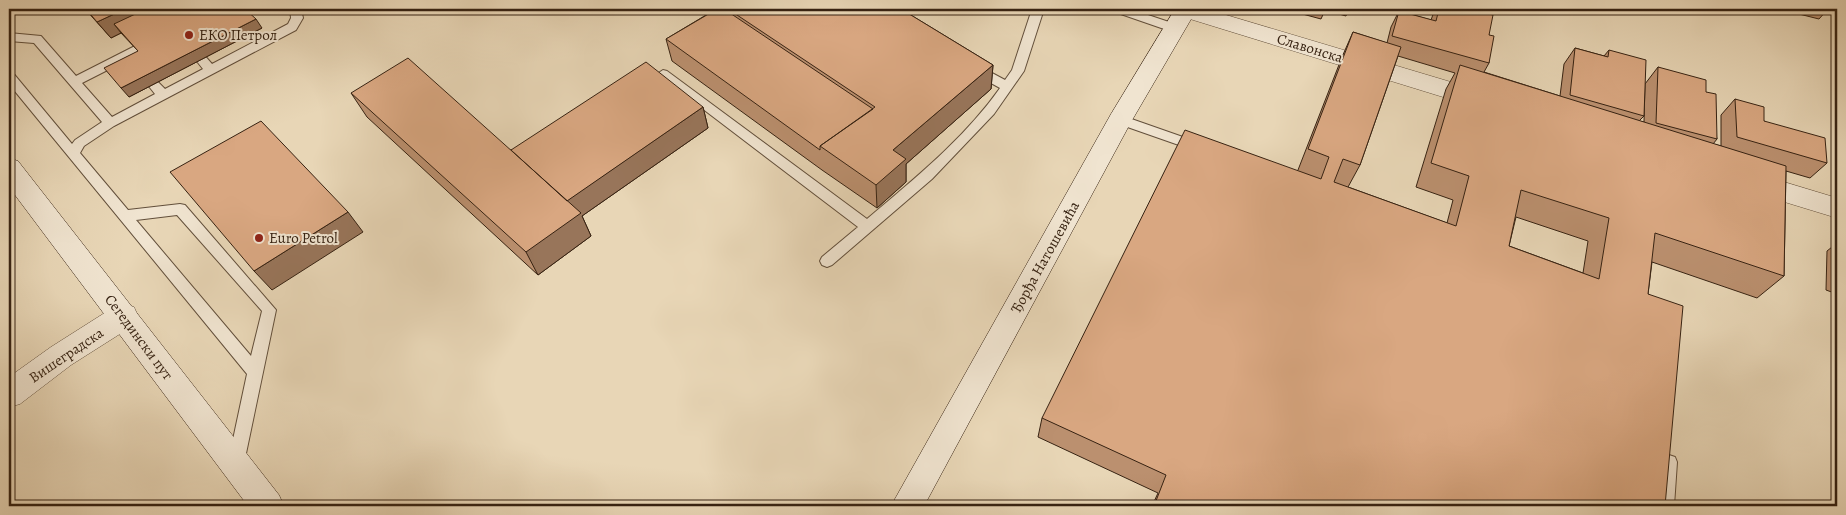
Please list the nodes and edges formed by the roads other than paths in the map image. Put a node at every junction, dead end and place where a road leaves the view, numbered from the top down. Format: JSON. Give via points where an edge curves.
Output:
{"nodes":[{"id":1,"x":295,"y":9,"type":"edge"},
{"id":2,"x":1038,"y":9,"type":"edge"},
{"id":3,"x":1119,"y":9,"type":"edge"},
{"id":4,"x":1182,"y":16,"type":"edge"},
{"id":5,"x":9,"y":37,"type":"edge"},
{"id":6,"x":244,"y":37,"type":"dead end"},
{"id":7,"x":254,"y":47,"type":"junction"},
{"id":8,"x":201,"y":59,"type":"dead end"},
{"id":9,"x":964,"y":63,"type":"edge"},
{"id":10,"x":135,"y":65,"type":"edge"},
{"id":11,"x":211,"y":70,"type":"junction"},
{"id":12,"x":663,"y":74,"type":"edge"},
{"id":13,"x":9,"y":76,"type":"edge"},
{"id":14,"x":73,"y":82,"type":"junction"},
{"id":15,"x":153,"y":84,"type":"dead end"},
{"id":16,"x":1007,"y":88,"type":"junction"},
{"id":17,"x":163,"y":95,"type":"junction"},
{"id":18,"x":1504,"y":107,"type":"edge"},
{"id":19,"x":1120,"y":120,"type":"junction"},
{"id":20,"x":110,"y":123,"type":"junction"},
{"id":21,"x":1211,"y":151,"type":"edge"},
{"id":22,"x":73,"y":154,"type":"junction"},
{"id":23,"x":9,"y":168,"type":"edge"},
{"id":24,"x":1732,"y":176,"type":"edge"},
{"id":25,"x":1837,"y":208,"type":"edge"},
{"id":26,"x":125,"y":216,"type":"junction"},
{"id":27,"x":868,"y":226,"type":"junction"},
{"id":28,"x":828,"y":261,"type":"dead end"},
{"id":29,"x":124,"y":316,"type":"junction"},
{"id":30,"x":255,"y":372,"type":"junction"},
{"id":31,"x":9,"y":394,"type":"edge"},
{"id":32,"x":1670,"y":446,"type":"edge"},
{"id":33,"x":236,"y":464,"type":"junction"},
{"id":34,"x":268,"y":506,"type":"edge"},
{"id":35,"x":907,"y":506,"type":"edge"},
{"id":36,"x":1666,"y":506,"type":"edge"}],
"edges":[{"from":1,"to":7,"type":"lane","via":[[297,18],[292,27]]},
{"from":2,"to":16,"type":"lane","via":[[1018,72]]},
{"from":3,"to":4,"type":"lane"},
{"from":4,"to":18,"type":"street","name":"Славонска"},
{"from":4,"to":19,"type":"street","name":"Ђорђа Натошевића"},
{"from":5,"to":14,"type":"lane","via":[[37,40]]},
{"from":6,"to":7,"type":"lane"},
{"from":7,"to":11,"type":"lane"},
{"from":8,"to":11,"type":"lane"},
{"from":9,"to":16,"type":"lane"},
{"from":10,"to":14,"type":"lane","via":[[132,52]]},
{"from":11,"to":17,"type":"lane"},
{"from":12,"to":27,"type":"lane"},
{"from":13,"to":22,"type":"lane"},
{"from":14,"to":20,"type":"lane"},
{"from":15,"to":17,"type":"lane"},
{"from":16,"to":27,"type":"lane","via":[[990,111],[926,176]]},
{"from":17,"to":20,"type":"lane"},
{"from":19,"to":21,"type":"lane"},
{"from":19,"to":35,"type":"street","name":"Ђорђа Натошевића"},
{"from":20,"to":22,"type":"lane","via":[[79,143]]},
{"from":22,"to":26,"type":"lane"},
{"from":23,"to":29,"type":"street","name":"Сегедински пут"},
{"from":24,"to":25,"type":"street"},
{"from":26,"to":30,"type":"lane"},
{"from":26,"to":30,"type":"lane","via":[[180,209],[269,310]]},
{"from":27,"to":28,"type":"lane"},
{"from":29,"to":31,"type":"street","name":"Вишеградска"},
{"from":29,"to":33,"type":"street","name":"Сегедински пут"},
{"from":30,"to":33,"type":"lane"},
{"from":32,"to":36,"type":"lane"},
{"from":33,"to":34,"type":"street","name":"Сегедински пут"}]}
